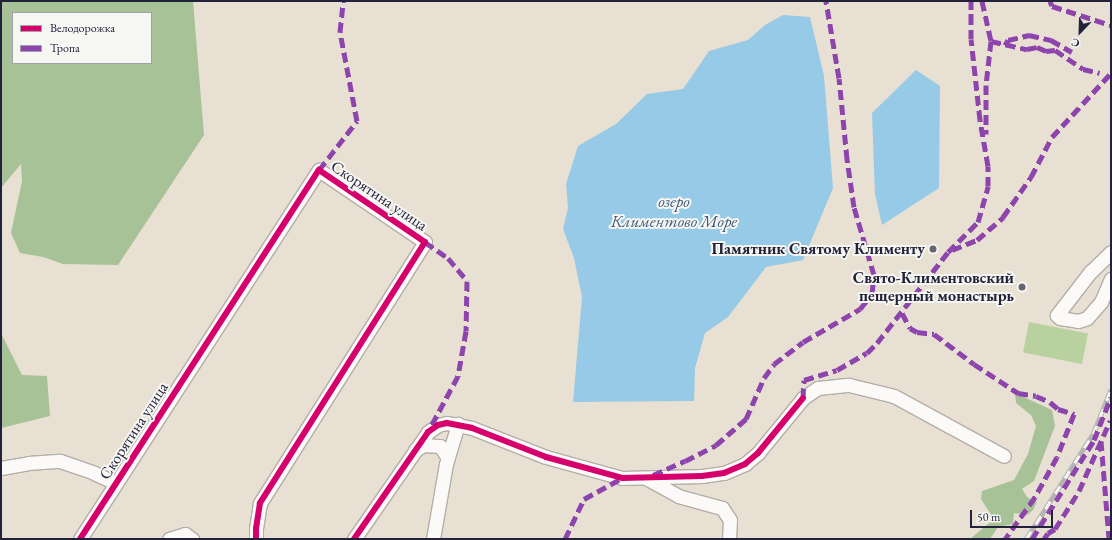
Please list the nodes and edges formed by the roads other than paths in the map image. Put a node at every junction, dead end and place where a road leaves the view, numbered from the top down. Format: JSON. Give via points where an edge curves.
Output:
{"nodes":[{"id":1,"x":1111,"y":252,"type":"edge"},
{"id":2,"x":1111,"y":279,"type":"edge"},
{"id":3,"x":458,"y":424,"type":"junction"},
{"id":4,"x":415,"y":450,"type":"junction"},
{"id":5,"x":1004,"y":456,"type":"dead end"},
{"id":6,"x":448,"y":458,"type":"junction"},
{"id":7,"x":1,"y":468,"type":"edge"},
{"id":8,"x":646,"y":478,"type":"junction"},
{"id":9,"x":115,"y":483,"type":"junction"},
{"id":10,"x":80,"y":539,"type":"edge"},
{"id":11,"x":169,"y":539,"type":"edge"},
{"id":12,"x":192,"y":539,"type":"edge"},
{"id":13,"x":256,"y":539,"type":"edge"},
{"id":14,"x":354,"y":539,"type":"edge"},
{"id":15,"x":433,"y":539,"type":"edge"},
{"id":16,"x":729,"y":539,"type":"edge"}],
"edges":[{"from":1,"to":2,"type":"street","via":[[1091,271],[1057,315],[1060,318],[1078,320],[1087,318],[1101,302]]},
{"from":3,"to":4,"type":"street","via":[[447,423],[428,432]]},
{"from":3,"to":6,"type":"street"},
{"from":3,"to":8,"type":"street","via":[[546,457],[622,478]]},
{"from":4,"to":6,"type":"street","via":[[424,445],[440,446]]},
{"from":4,"to":14,"type":"street"},
{"from":5,"to":8,"type":"street","via":[[894,396],[849,385],[818,388],[803,398],[758,453],[736,470],[702,476]]},
{"from":6,"to":15,"type":"street"},
{"from":7,"to":9,"type":"street","via":[[28,462],[60,461]]},
{"from":8,"to":16,"type":"street","via":[[678,496],[722,508],[730,520]]},
{"from":9,"to":10,"type":"street","name":"Скорятина улица"},
{"from":9,"to":13,"type":"street","name":"Скорятина улица","via":[[319,170],[425,242],[260,503]]},
{"from":11,"to":12,"type":"street","via":[[185,534]]}]}
